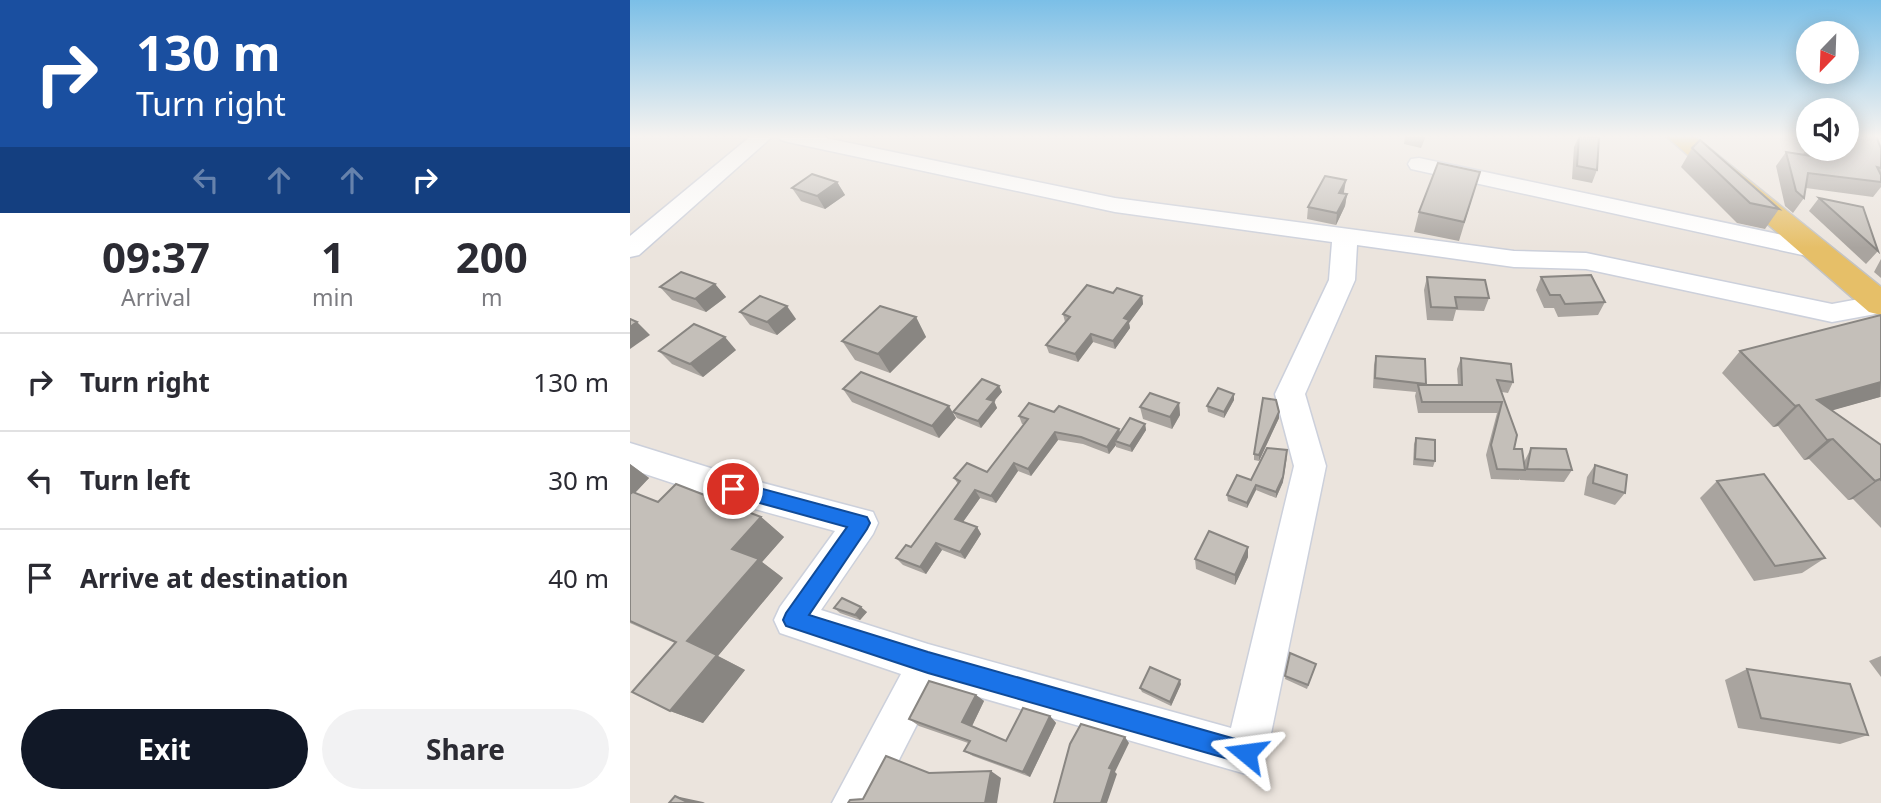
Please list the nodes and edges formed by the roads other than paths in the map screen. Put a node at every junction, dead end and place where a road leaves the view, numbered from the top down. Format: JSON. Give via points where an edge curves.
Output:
{"nodes":[{"id":1,"x":719,"y":173,"type":"edge"},
{"id":2,"x":966,"y":173,"type":"edge"},
{"id":3,"x":1463,"y":173,"type":"edge"},
{"id":4,"x":1724,"y":173,"type":"edge"},
{"id":5,"x":1345,"y":236,"type":"junction"},
{"id":6,"x":630,"y":249,"type":"edge"},
{"id":7,"x":1816,"y":250,"type":"junction"},
{"id":8,"x":1881,"y":304,"type":"edge"},
{"id":9,"x":630,"y":456,"type":"edge"},
{"id":10,"x":928,"y":663,"type":"junction"},
{"id":11,"x":854,"y":803,"type":"edge"}],
"edges":[{"from":1,"to":6,"type":"street"},
{"from":2,"to":5,"type":"street","via":[[1115,205]]},
{"from":3,"to":7,"type":"street"},
{"from":4,"to":7,"type":"main road"},
{"from":5,"to":8,"type":"street","via":[[1514,259],[1586,261],[1832,313]]},
{"from":5,"to":10,"type":"street","via":[[1342,280],[1290,394],[1310,466],[1246,753]]},
{"from":7,"to":8,"type":"main road"},
{"from":9,"to":10,"type":"street","via":[[860,523],[793,620]]},
{"from":10,"to":11,"type":"street"}]}
